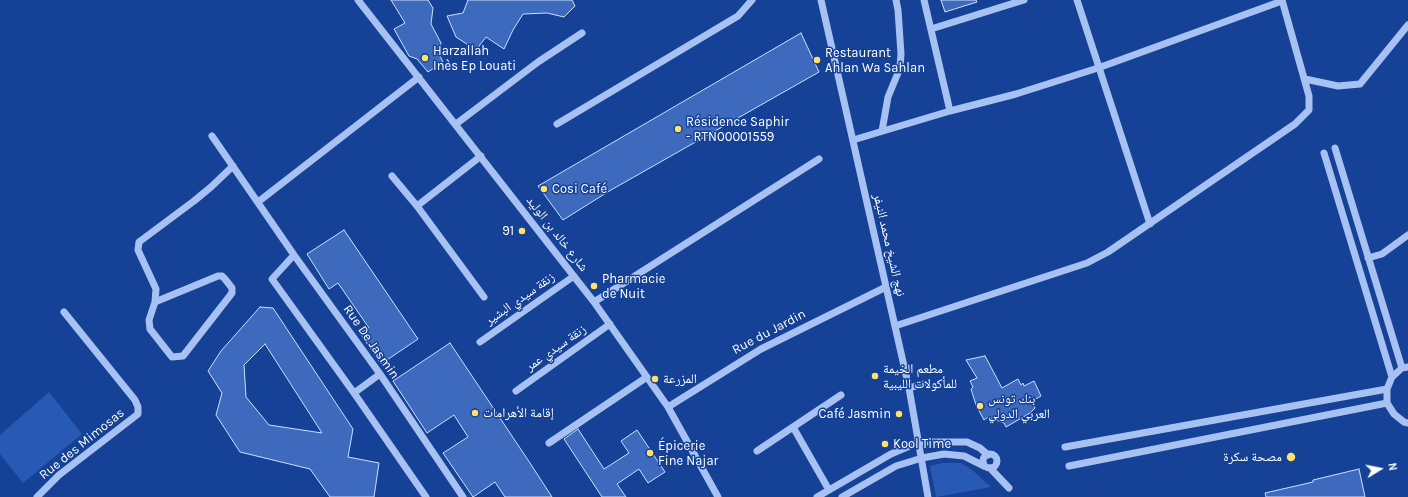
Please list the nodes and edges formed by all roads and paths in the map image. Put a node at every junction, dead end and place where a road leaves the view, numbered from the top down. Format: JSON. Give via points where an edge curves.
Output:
{"nodes":[{"id":1,"x":358,"y":0,"type":"edge"},
{"id":2,"x":752,"y":0,"type":"edge"},
{"id":3,"x":821,"y":0,"type":"edge"},
{"id":4,"x":896,"y":0,"type":"edge"},
{"id":5,"x":924,"y":0,"type":"edge"},
{"id":6,"x":1024,"y":0,"type":"edge"},
{"id":7,"x":1077,"y":0,"type":"edge"},
{"id":8,"x":1282,"y":0,"type":"edge"},
{"id":9,"x":1408,"y":25,"type":"edge"},
{"id":10,"x":931,"y":29,"type":"junction"},
{"id":11,"x":582,"y":32,"type":"dead end"},
{"id":12,"x":1098,"y":68,"type":"junction"},
{"id":13,"x":419,"y":77,"type":"junction"},
{"id":14,"x":1305,"y":79,"type":"junction"},
{"id":15,"x":950,"y":111,"type":"junction"},
{"id":16,"x":456,"y":124,"type":"junction"},
{"id":17,"x":557,"y":124,"type":"dead end"},
{"id":18,"x":882,"y":131,"type":"junction"},
{"id":19,"x":212,"y":136,"type":"dead end"},
{"id":20,"x":853,"y":140,"type":"junction"},
{"id":21,"x":1335,"y":148,"type":"dead end"},
{"id":22,"x":1324,"y":153,"type":"dead end"},
{"id":23,"x":481,"y":156,"type":"junction"},
{"id":24,"x":819,"y":159,"type":"dead end"},
{"id":25,"x":233,"y":166,"type":"junction"},
{"id":26,"x":392,"y":176,"type":"dead end"},
{"id":27,"x":258,"y":202,"type":"junction"},
{"id":28,"x":416,"y":206,"type":"junction"},
{"id":29,"x":1150,"y":224,"type":"junction"},
{"id":30,"x":1408,"y":235,"type":"edge"},
{"id":31,"x":294,"y":255,"type":"junction"},
{"id":32,"x":1368,"y":258,"type":"junction"},
{"id":33,"x":574,"y":276,"type":"junction"},
{"id":34,"x":886,"y":287,"type":"junction"},
{"id":35,"x":484,"y":298,"type":"dead end"},
{"id":36,"x":155,"y":302,"type":"junction"},
{"id":37,"x":594,"y":302,"type":"junction"},
{"id":38,"x":64,"y":312,"type":"dead end"},
{"id":39,"x":610,"y":324,"type":"junction"},
{"id":40,"x":895,"y":326,"type":"junction"},
{"id":41,"x":480,"y":342,"type":"dead end"},
{"id":42,"x":1405,"y":368,"type":"edge"},
{"id":43,"x":380,"y":374,"type":"junction"},
{"id":44,"x":647,"y":377,"type":"junction"},
{"id":45,"x":1392,"y":377,"type":"junction"},
{"id":46,"x":922,"y":384,"type":"dead end"},
{"id":47,"x":909,"y":388,"type":"junction"},
{"id":48,"x":1387,"y":389,"type":"junction"},
{"id":49,"x":516,"y":391,"type":"dead end"},
{"id":50,"x":354,"y":393,"type":"junction"},
{"id":51,"x":841,"y":395,"type":"dead end"},
{"id":52,"x":1387,"y":403,"type":"junction"},
{"id":53,"x":668,"y":407,"type":"junction"},
{"id":54,"x":1408,"y":423,"type":"edge"},
{"id":55,"x":792,"y":427,"type":"junction"},
{"id":56,"x":919,"y":442,"type":"junction"},
{"id":57,"x":549,"y":443,"type":"dead end"},
{"id":58,"x":1065,"y":447,"type":"dead end"},
{"id":59,"x":757,"y":451,"type":"dead end"},
{"id":60,"x":988,"y":455,"type":"junction"},
{"id":61,"x":922,"y":458,"type":"junction"},
{"id":62,"x":1069,"y":466,"type":"dead end"},
{"id":63,"x":987,"y":467,"type":"junction"},
{"id":64,"x":1009,"y":488,"type":"dead end"},
{"id":65,"x":829,"y":490,"type":"junction"},
{"id":66,"x":37,"y":497,"type":"edge"},
{"id":67,"x":426,"y":497,"type":"edge"},
{"id":68,"x":463,"y":497,"type":"edge"},
{"id":69,"x":718,"y":497,"type":"edge"},
{"id":70,"x":817,"y":497,"type":"edge"},
{"id":71,"x":842,"y":497,"type":"edge"},
{"id":72,"x":928,"y":497,"type":"edge"}],
"edges":[{"from":1,"to":13,"type":"street","name":"شارع خالد بن الوليد"},
{"from":2,"to":17,"type":"street","via":[[738,16]]},
{"from":3,"to":20,"type":"street","name":"نهج الشيخ محمد النيفر"},
{"from":4,"to":18,"type":"street","via":[[900,68],[888,97]]},
{"from":5,"to":10,"type":"street"},
{"from":6,"to":10,"type":"street"},
{"from":7,"to":12,"type":"street"},
{"from":8,"to":12,"type":"street"},
{"from":8,"to":14,"type":"street"},
{"from":9,"to":14,"type":"street","via":[[1360,84],[1338,86]]},
{"from":10,"to":15,"type":"street"},
{"from":11,"to":16,"type":"street"},
{"from":12,"to":15,"type":"street","via":[[1016,94]]},
{"from":12,"to":29,"type":"street"},
{"from":13,"to":16,"type":"street","name":"شارع خالد بن الوليد"},
{"from":13,"to":27,"type":"street"},
{"from":14,"to":29,"type":"street","via":[[1309,110],[1295,124]]},
{"from":15,"to":18,"type":"street"},
{"from":16,"to":23,"type":"street","name":"شارع خالد بن الوليد"},
{"from":18,"to":20,"type":"street"},
{"from":19,"to":25,"type":"street","name":"Rue De Jasmin"},
{"from":20,"to":34,"type":"street","name":"نهج الشيخ محمد النيفر"},
{"from":21,"to":32,"type":"street"},
{"from":22,"to":45,"type":"street"},
{"from":23,"to":28,"type":"street"},
{"from":23,"to":33,"type":"street","name":"شارع خالد بن الوليد"},
{"from":24,"to":37,"type":"street"},
{"from":25,"to":27,"type":"street","name":"Rue De Jasmin"},
{"from":25,"to":36,"type":"street","via":[[139,242],[138,250],[156,289]]},
{"from":26,"to":28,"type":"street"},
{"from":27,"to":31,"type":"street","name":"Rue De Jasmin"},
{"from":28,"to":35,"type":"street"},
{"from":29,"to":40,"type":"street","via":[[1087,263]]},
{"from":30,"to":32,"type":"street","via":[[1382,254]]},
{"from":31,"to":43,"type":"street","name":"Rue De Jasmin"},
{"from":31,"to":50,"type":"street","via":[[272,279]]},
{"from":32,"to":42,"type":"street"},
{"from":33,"to":37,"type":"street","name":"شارع خالد بن الوليد"},
{"from":33,"to":41,"type":"street","name":"زنقة سيدي البشير"},
{"from":34,"to":40,"type":"street","name":"نهج الشيخ محمد النيفر"},
{"from":34,"to":53,"type":"street","name":"Rue du Jardin","via":[[761,348]]},
{"from":36,"to":36,"type":"street","via":[[218,276],[222,276],[232,288],[232,293],[183,356],[178,357],[172,357],[150,329],[149,320]]},
{"from":37,"to":39,"type":"street","name":"شارع خالد بن الوليد"},
{"from":38,"to":66,"type":"street","name":"Rue des Mimosas","via":[[135,400],[138,414],[59,475]]},
{"from":39,"to":44,"type":"street","name":"شارع خالد بن الوليد"},
{"from":39,"to":49,"type":"street","name":"زنقة سيدي عمر"},
{"from":40,"to":47,"type":"street","name":"نهج الشيخ محمد النيفر"},
{"from":42,"to":45,"type":"street"},
{"from":43,"to":50,"type":"street"},
{"from":43,"to":68,"type":"street","name":"Rue De Jasmin"},
{"from":44,"to":53,"type":"street","name":"شارع خالد بن الوليد"},
{"from":44,"to":57,"type":"street"},
{"from":45,"to":48,"type":"street"},
{"from":46,"to":47,"type":"street"},
{"from":47,"to":56,"type":"street","name":"نهج الشيخ محمد النيفر"},
{"from":48,"to":52,"type":"street"},
{"from":48,"to":58,"type":"street"},
{"from":50,"to":67,"type":"street"},
{"from":51,"to":55,"type":"street"},
{"from":52,"to":54,"type":"street","via":[[1394,414]]},
{"from":52,"to":62,"type":"street"},
{"from":53,"to":69,"type":"street","name":"شارع خالد بن الوليد"},
{"from":55,"to":59,"type":"street"},
{"from":55,"to":65,"type":"street"},
{"from":56,"to":60,"type":"street","via":[[966,442]]},
{"from":56,"to":61,"type":"street","name":"نهج الشيخ محمد النيفر"},
{"from":56,"to":65,"type":"street","via":[[891,454]]},
{"from":60,"to":63,"type":"street","via":[[983,460]]},
{"from":60,"to":63,"type":"street","via":[[994,456],[996,461],[994,467]]},
{"from":61,"to":63,"type":"street","via":[[944,454],[964,456]]},
{"from":61,"to":71,"type":"street","via":[[896,466]]},
{"from":61,"to":72,"type":"street","name":"نهج الشيخ محمد النيفر"},
{"from":63,"to":64,"type":"street"},
{"from":65,"to":70,"type":"street"}]}
